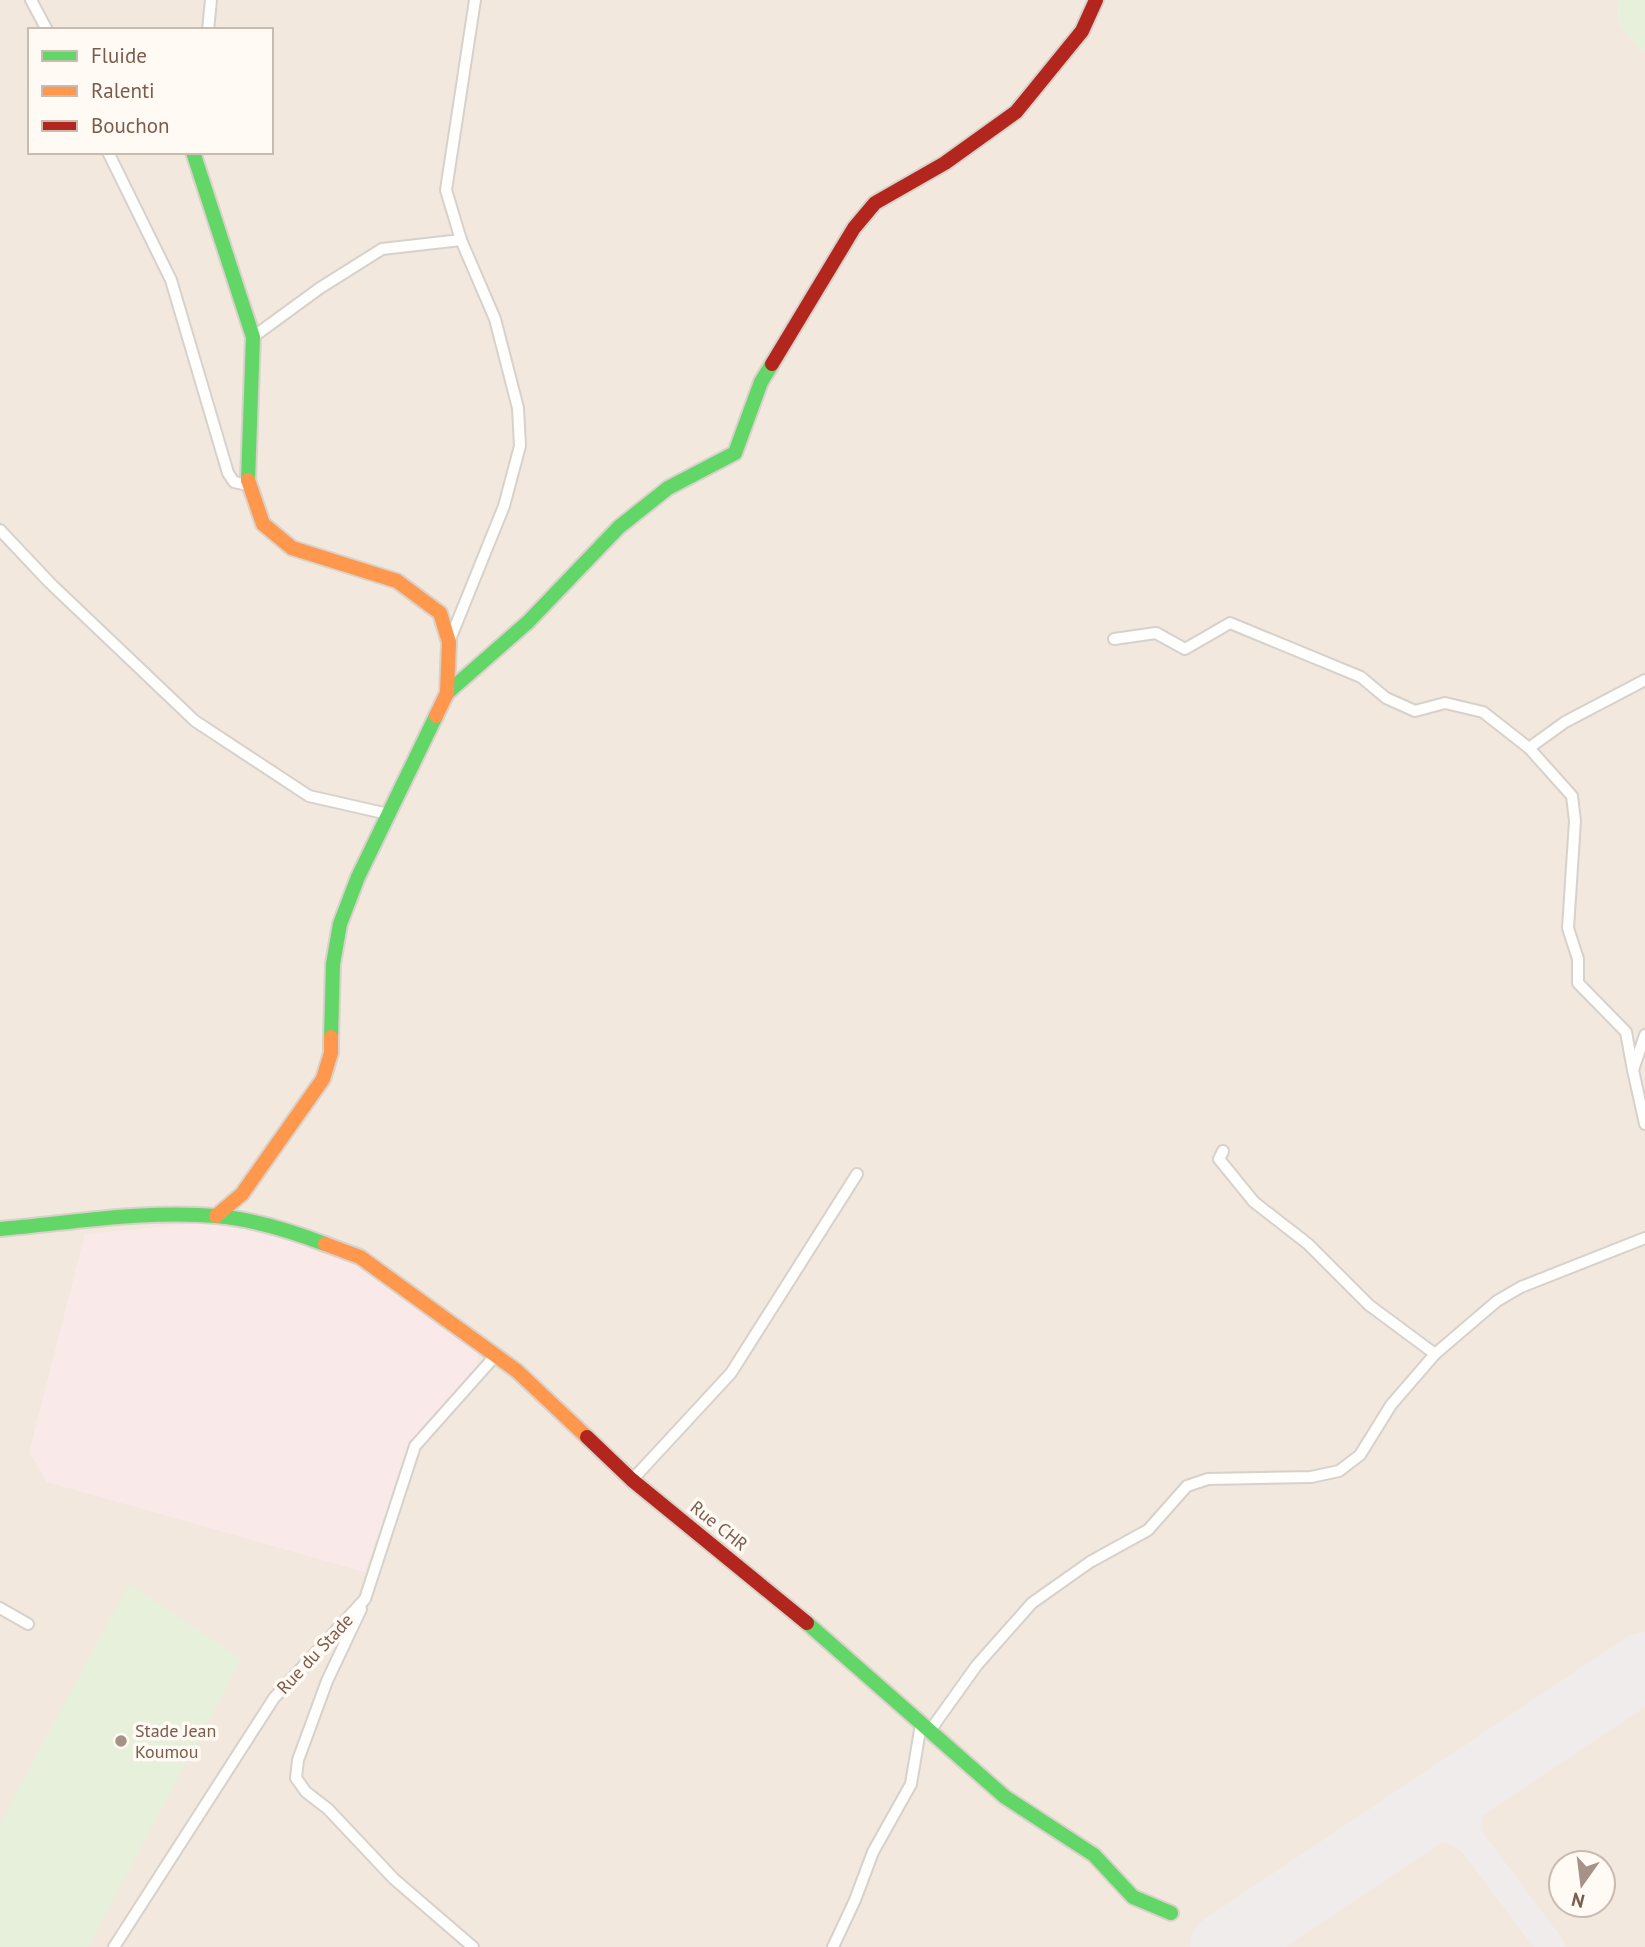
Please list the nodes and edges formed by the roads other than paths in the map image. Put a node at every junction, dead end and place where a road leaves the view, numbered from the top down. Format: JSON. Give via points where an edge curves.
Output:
{"nodes":[{"id":1,"x":31,"y":0,"type":"edge"},
{"id":2,"x":211,"y":0,"type":"edge"},
{"id":3,"x":475,"y":0,"type":"edge"},
{"id":4,"x":1096,"y":0,"type":"edge"},
{"id":5,"x":46,"y":28,"type":"edge"},
{"id":6,"x":208,"y":28,"type":"edge"},
{"id":7,"x":109,"y":154,"type":"edge"},
{"id":8,"x":194,"y":154,"type":"edge"},
{"id":9,"x":461,"y":240,"type":"junction"},
{"id":10,"x":253,"y":337,"type":"junction"},
{"id":11,"x":248,"y":485,"type":"junction"},
{"id":12,"x":0,"y":530,"type":"edge"},
{"id":13,"x":1114,"y":639,"type":"dead end"},
{"id":14,"x":449,"y":642,"type":"junction"},
{"id":15,"x":1645,"y":680,"type":"edge"},
{"id":16,"x":447,"y":693,"type":"junction"},
{"id":17,"x":1529,"y":748,"type":"junction"},
{"id":18,"x":388,"y":814,"type":"junction"},
{"id":19,"x":1645,"y":1035,"type":"edge"},
{"id":20,"x":1633,"y":1070,"type":"junction"},
{"id":21,"x":1645,"y":1124,"type":"edge"},
{"id":22,"x":1223,"y":1152,"type":"dead end"},
{"id":23,"x":857,"y":1174,"type":"dead end"},
{"id":24,"x":216,"y":1216,"type":"junction"},
{"id":25,"x":0,"y":1229,"type":"edge"},
{"id":26,"x":1645,"y":1238,"type":"edge"},
{"id":27,"x":1435,"y":1354,"type":"junction"},
{"id":28,"x":496,"y":1355,"type":"junction"},
{"id":29,"x":632,"y":1480,"type":"junction"},
{"id":30,"x":365,"y":1599,"type":"junction"},
{"id":31,"x":0,"y":1608,"type":"edge"},
{"id":32,"x":28,"y":1624,"type":"dead end"},
{"id":33,"x":925,"y":1728,"type":"junction"},
{"id":34,"x":1171,"y":1913,"type":"dead end"},
{"id":35,"x":114,"y":1947,"type":"edge"},
{"id":36,"x":473,"y":1947,"type":"edge"},
{"id":37,"x":832,"y":1947,"type":"edge"}],
"edges":[{"from":1,"to":5,"type":"street"},
{"from":2,"to":6,"type":"street"},
{"from":3,"to":9,"type":"street","via":[[446,190]]},
{"from":4,"to":16,"type":"street","via":[[1082,31],[1016,112],[945,163],[875,203],[854,228],[761,382],[735,453],[668,488],[619,527],[528,622]]},
{"from":7,"to":11,"type":"street","via":[[170,280],[228,473],[234,482]]},
{"from":8,"to":10,"type":"street"},
{"from":9,"to":10,"type":"street","via":[[382,249]]},
{"from":9,"to":14,"type":"street","via":[[495,319],[521,428],[514,476]]},
{"from":10,"to":11,"type":"street"},
{"from":11,"to":14,"type":"street","via":[[263,524],[292,548],[397,581],[440,613]]},
{"from":12,"to":18,"type":"street","via":[[195,721],[309,796]]},
{"from":13,"to":17,"type":"street","via":[[1156,633],[1185,649],[1230,623],[1361,677],[1386,698],[1415,711],[1445,703],[1483,712]]},
{"from":14,"to":16,"type":"street"},
{"from":15,"to":17,"type":"street","via":[[1565,722]]},
{"from":16,"to":18,"type":"street"},
{"from":17,"to":20,"type":"street","via":[[1567,789],[1575,805],[1568,928],[1578,959],[1578,983],[1626,1032]]},
{"from":18,"to":24,"type":"street","via":[[340,924],[333,964],[331,1053],[323,1079],[242,1194]]},
{"from":19,"to":20,"type":"street"},
{"from":20,"to":21,"type":"street"},
{"from":22,"to":27,"type":"street","via":[[1219,1159],[1254,1202],[1308,1244],[1369,1305]]},
{"from":23,"to":29,"type":"street","via":[[731,1373]]},
{"from":24,"to":25,"type":"street","name":"Rue CHR","via":[[134,1217]]},
{"from":24,"to":28,"type":"street","name":"Rue CHR","via":[[297,1233],[360,1257]]},
{"from":26,"to":27,"type":"street","via":[[1521,1287],[1497,1301]]},
{"from":27,"to":33,"type":"street","via":[[1391,1405],[1360,1455],[1339,1471],[1271,1479],[1208,1479],[1187,1486],[1148,1530],[1090,1562],[1032,1603]]},
{"from":28,"to":29,"type":"street","name":"Rue CHR"},
{"from":28,"to":30,"type":"street","name":"Rue du Stade","via":[[415,1446]]},
{"from":29,"to":33,"type":"street","name":"Rue CHR","via":[[782,1601]]},
{"from":30,"to":35,"type":"street","name":"Rue du Stade","via":[[274,1698]]},
{"from":30,"to":36,"type":"street","via":[[327,1681],[298,1760],[296,1778],[394,1880]]},
{"from":31,"to":32,"type":"street"},
{"from":33,"to":34,"type":"street","name":"Rue CHR","via":[[1005,1797],[1094,1854],[1133,1897]]},
{"from":33,"to":37,"type":"street","via":[[911,1784],[873,1852]]}]}
